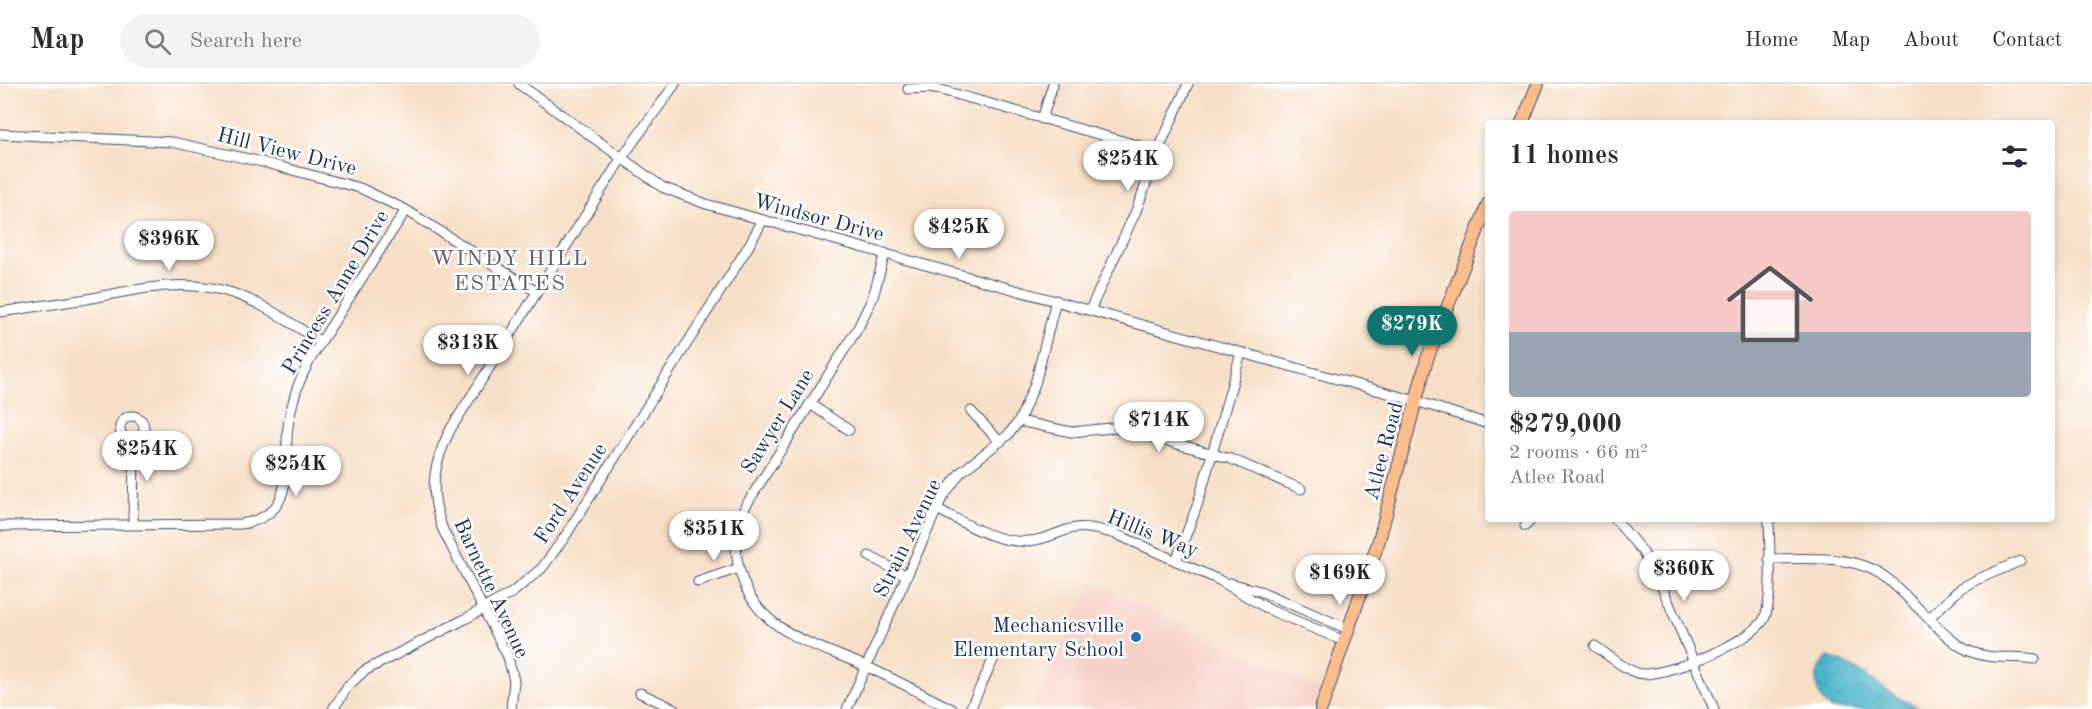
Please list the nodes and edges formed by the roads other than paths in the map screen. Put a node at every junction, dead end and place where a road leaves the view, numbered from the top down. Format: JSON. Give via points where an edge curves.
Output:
{"nodes":[{"id":1,"x":519,"y":84,"type":"edge"},
{"id":2,"x":675,"y":84,"type":"edge"},
{"id":3,"x":1053,"y":84,"type":"edge"},
{"id":4,"x":1188,"y":84,"type":"edge"},
{"id":5,"x":1538,"y":84,"type":"edge"},
{"id":6,"x":908,"y":89,"type":"dead end"},
{"id":7,"x":1042,"y":119,"type":"junction"},
{"id":8,"x":1523,"y":120,"type":"edge"},
{"id":9,"x":0,"y":134,"type":"edge"},
{"id":10,"x":1158,"y":151,"type":"junction"},
{"id":11,"x":621,"y":159,"type":"junction"},
{"id":12,"x":406,"y":210,"type":"junction"},
{"id":13,"x":1485,"y":212,"type":"edge"},
{"id":14,"x":763,"y":220,"type":"junction"},
{"id":15,"x":885,"y":253,"type":"junction"},
{"id":16,"x":537,"y":292,"type":"junction"},
{"id":17,"x":1056,"y":300,"type":"junction"},
{"id":18,"x":1090,"y":310,"type":"junction"},
{"id":19,"x":0,"y":312,"type":"edge"},
{"id":20,"x":321,"y":342,"type":"junction"},
{"id":21,"x":1240,"y":353,"type":"junction"},
{"id":22,"x":1416,"y":401,"type":"junction"},
{"id":23,"x":810,"y":404,"type":"junction"},
{"id":24,"x":970,"y":411,"type":"dead end"},
{"id":25,"x":1019,"y":421,"type":"junction"},
{"id":26,"x":1485,"y":423,"type":"edge"},
{"id":27,"x":849,"y":430,"type":"dead end"},
{"id":28,"x":134,"y":439,"type":"dead end"},
{"id":29,"x":1000,"y":442,"type":"junction"},
{"id":30,"x":1212,"y":453,"type":"junction"},
{"id":31,"x":1300,"y":489,"type":"dead end"},
{"id":32,"x":937,"y":509,"type":"junction"},
{"id":33,"x":1529,"y":522,"type":"edge"},
{"id":34,"x":1618,"y":522,"type":"edge"},
{"id":35,"x":1768,"y":522,"type":"edge"},
{"id":36,"x":134,"y":524,"type":"junction"},
{"id":37,"x":0,"y":526,"type":"edge"},
{"id":38,"x":1525,"y":526,"type":"dead end"},
{"id":39,"x":869,"y":556,"type":"dead end"},
{"id":40,"x":1769,"y":559,"type":"junction"},
{"id":41,"x":1176,"y":561,"type":"junction"},
{"id":42,"x":2020,"y":561,"type":"dead end"},
{"id":43,"x":739,"y":568,"type":"junction"},
{"id":44,"x":907,"y":576,"type":"junction"},
{"id":45,"x":698,"y":582,"type":"dead end"},
{"id":46,"x":484,"y":609,"type":"junction"},
{"id":47,"x":1929,"y":618,"type":"junction"},
{"id":48,"x":1346,"y":635,"type":"junction"},
{"id":49,"x":1595,"y":646,"type":"dead end"},
{"id":50,"x":994,"y":658,"type":"dead end"},
{"id":51,"x":2035,"y":659,"type":"dead end"},
{"id":52,"x":1694,"y":661,"type":"junction"},
{"id":53,"x":866,"y":666,"type":"junction"},
{"id":54,"x":640,"y":693,"type":"dead end"},
{"id":55,"x":333,"y":709,"type":"edge"},
{"id":56,"x":511,"y":709,"type":"edge"},
{"id":57,"x":675,"y":709,"type":"edge"},
{"id":58,"x":847,"y":709,"type":"edge"},
{"id":59,"x":952,"y":709,"type":"edge"},
{"id":60,"x":970,"y":709,"type":"edge"},
{"id":61,"x":1321,"y":709,"type":"edge"},
{"id":62,"x":1714,"y":709,"type":"edge"}],
"edges":[{"from":1,"to":11,"type":"street","name":"Windsor Drive"},
{"from":2,"to":11,"type":"street","name":"Barnette Avenue"},
{"from":3,"to":7,"type":"street"},
{"from":4,"to":10,"type":"street"},
{"from":5,"to":8,"type":"main road"},
{"from":6,"to":7,"type":"street","via":[[941,90]]},
{"from":7,"to":10,"type":"street"},
{"from":9,"to":12,"type":"street","name":"Hill View Drive","via":[[195,146],[360,188]]},
{"from":10,"to":18,"type":"street","via":[[1136,211]]},
{"from":11,"to":14,"type":"street","name":"Windsor Drive","via":[[677,194]]},
{"from":11,"to":16,"type":"street","name":"Barnette Avenue"},
{"from":12,"to":16,"type":"street","name":"Hill View Drive"},
{"from":12,"to":20,"type":"street","name":"Princess Anne Drive"},
{"from":13,"to":22,"type":"main road","name":"Atlee Road","via":[[1427,359]]},
{"from":14,"to":15,"type":"street","name":"Windsor Drive"},
{"from":14,"to":46,"type":"street","name":"Ford Avenue","via":[[553,554],[528,581]]},
{"from":15,"to":17,"type":"street","name":"Windsor Drive"},
{"from":15,"to":23,"type":"street","name":"Sawyer Lane","via":[[867,311]]},
{"from":16,"to":46,"type":"street","name":"Barnette Avenue","via":[[450,430],[435,471],[433,487],[443,530]]},
{"from":17,"to":18,"type":"street","name":"Windsor Drive"},
{"from":17,"to":25,"type":"street","name":"Strain Avenue","via":[[1035,384]]},
{"from":18,"to":21,"type":"street","name":"Windsor Drive"},
{"from":19,"to":20,"type":"street","via":[[166,286],[200,286],[248,298]]},
{"from":20,"to":36,"type":"street","name":"Princess Anne Drive","via":[[304,370],[293,402],[285,487],[273,509],[258,520],[241,524]]},
{"from":21,"to":22,"type":"street","name":"Windsor Drive"},
{"from":21,"to":30,"type":"street"},
{"from":22,"to":26,"type":"street","name":"Windsor Drive"},
{"from":22,"to":48,"type":"main road","name":"Atlee Road","via":[[1382,529]]},
{"from":23,"to":27,"type":"street"},
{"from":23,"to":43,"type":"street","name":"Sawyer Lane","via":[[745,507],[736,543]]},
{"from":24,"to":29,"type":"street"},
{"from":25,"to":29,"type":"street","name":"Strain Avenue"},
{"from":25,"to":30,"type":"street","via":[[1071,432],[1121,429]]},
{"from":28,"to":36,"type":"street"},
{"from":29,"to":32,"type":"street","name":"Strain Avenue","via":[[960,473]]},
{"from":30,"to":31,"type":"street"},
{"from":30,"to":41,"type":"street"},
{"from":32,"to":41,"type":"street","name":"Hillis Way","via":[[987,533],[1017,541],[1040,540],[1079,528],[1101,530]]},
{"from":32,"to":44,"type":"street","name":"Strain Avenue"},
{"from":33,"to":38,"type":"street"},
{"from":34,"to":52,"type":"street","via":[[1642,550]]},
{"from":35,"to":40,"type":"street"},
{"from":36,"to":37,"type":"street","name":"Princess Anne Drive"},
{"from":39,"to":44,"type":"street"},
{"from":40,"to":47,"type":"street","via":[[1858,564],[1888,579]]},
{"from":40,"to":52,"type":"street","via":[[1768,605],[1760,626],[1746,637]]},
{"from":41,"to":48,"type":"street","name":"Hillis Way","via":[[1219,580],[1260,591]]},
{"from":42,"to":47,"type":"street","via":[[1961,588]]},
{"from":43,"to":45,"type":"street"},
{"from":43,"to":53,"type":"street","name":"Sawyer Lane","via":[[753,604],[778,627]]},
{"from":44,"to":53,"type":"street","name":"Strain Avenue"},
{"from":46,"to":55,"type":"street","name":"Ford Avenue","via":[[364,672],[349,685]]},
{"from":46,"to":56,"type":"street","name":"Barnette Avenue","via":[[512,672]]},
{"from":47,"to":51,"type":"street","via":[[1966,650],[1998,659]]},
{"from":48,"to":61,"type":"main road","name":"Atlee Road"},
{"from":49,"to":52,"type":"street","via":[[1638,674],[1663,673]]},
{"from":50,"to":60,"type":"street"},
{"from":52,"to":62,"type":"street"},
{"from":53,"to":58,"type":"street","name":"Strain Avenue"},
{"from":53,"to":59,"type":"street","name":"Sawyer Lane"},
{"from":54,"to":57,"type":"street"}]}
